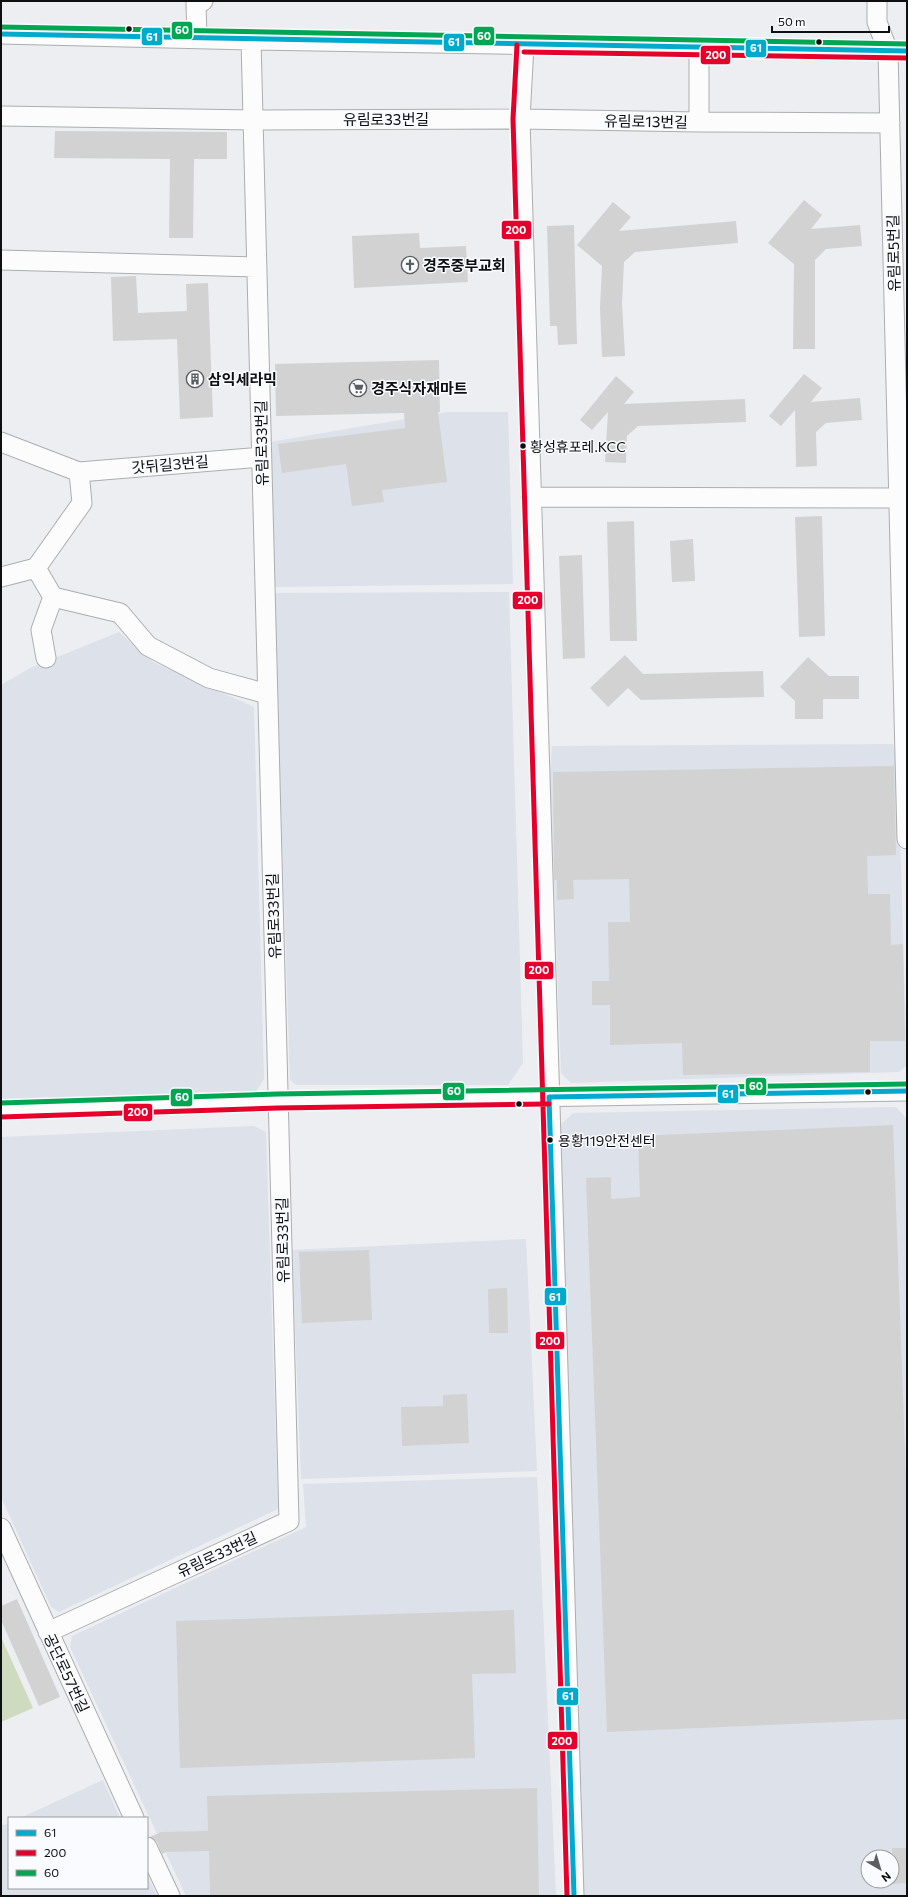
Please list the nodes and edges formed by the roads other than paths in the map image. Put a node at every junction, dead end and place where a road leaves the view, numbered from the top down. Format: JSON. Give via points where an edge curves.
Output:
{"nodes":[{"id":1,"x":877,"y":1,"type":"edge"},
{"id":2,"x":198,"y":2,"type":"edge"},
{"id":3,"x":1,"y":34,"type":"edge"},
{"id":4,"x":197,"y":37,"type":"junction"},
{"id":5,"x":251,"y":40,"type":"junction"},
{"id":6,"x":524,"y":45,"type":"junction"},
{"id":7,"x":699,"y":48,"type":"junction"},
{"id":8,"x":898,"y":51,"type":"edge"},
{"id":9,"x":1,"y":116,"type":"edge"},
{"id":10,"x":520,"y":119,"type":"junction"},
{"id":11,"x":253,"y":120,"type":"junction"},
{"id":12,"x":699,"y":122,"type":"junction"},
{"id":13,"x":890,"y":123,"type":"junction"},
{"id":14,"x":1,"y":260,"type":"edge"},
{"id":15,"x":257,"y":267,"type":"junction"},
{"id":16,"x":1,"y":442,"type":"edge"},
{"id":17,"x":261,"y":457,"type":"junction"},
{"id":18,"x":79,"y":472,"type":"junction"},
{"id":19,"x":531,"y":497,"type":"junction"},
{"id":20,"x":899,"y":498,"type":"junction"},
{"id":21,"x":36,"y":568,"type":"junction"},
{"id":22,"x":1,"y":576,"type":"edge"},
{"id":23,"x":53,"y":597,"type":"junction"},
{"id":24,"x":46,"y":658,"type":"dead end"},
{"id":25,"x":268,"y":694,"type":"junction"},
{"id":26,"x":907,"y":840,"type":"edge"},
{"id":27,"x":907,"y":1091,"type":"edge"},
{"id":28,"x":549,"y":1097,"type":"junction"},
{"id":29,"x":278,"y":1101,"type":"junction"},
{"id":30,"x":1,"y":1110,"type":"edge"},
{"id":31,"x":1,"y":1528,"type":"edge"},
{"id":32,"x":48,"y":1632,"type":"junction"},
{"id":33,"x":134,"y":1817,"type":"edge"},
{"id":34,"x":148,"y":1849,"type":"edge"},
{"id":35,"x":170,"y":1896,"type":"edge"},
{"id":36,"x":574,"y":1896,"type":"edge"}],
"edges":[{"from":1,"to":8,"type":"street","name":"유림로5번길","via":[[877,22]]},
{"from":2,"to":4,"type":"street"},
{"from":3,"to":4,"type":"street"},
{"from":4,"to":5,"type":"street"},
{"from":5,"to":6,"type":"street"},
{"from":5,"to":11,"type":"street","name":"유림로33번길"},
{"from":6,"to":7,"type":"street"},
{"from":6,"to":10,"type":"street"},
{"from":7,"to":8,"type":"street"},
{"from":7,"to":12,"type":"street","name":"유림로13번길"},
{"from":8,"to":13,"type":"street","name":"유림로5번길"},
{"from":9,"to":11,"type":"street"},
{"from":10,"to":11,"type":"street","name":"유림로33번길"},
{"from":10,"to":12,"type":"street","name":"유림로13번길"},
{"from":10,"to":19,"type":"street"},
{"from":11,"to":15,"type":"street","name":"유림로33번길"},
{"from":12,"to":13,"type":"street"},
{"from":13,"to":20,"type":"street","name":"유림로5번길"},
{"from":14,"to":15,"type":"street"},
{"from":15,"to":17,"type":"street","name":"유림로33번길"},
{"from":16,"to":18,"type":"street","name":"갓뒤길3번길"},
{"from":17,"to":18,"type":"street","name":"갓뒤길3번길"},
{"from":17,"to":25,"type":"street","name":"유림로33번길"},
{"from":18,"to":21,"type":"street","via":[[82,503]]},
{"from":19,"to":20,"type":"street"},
{"from":19,"to":28,"type":"street"},
{"from":20,"to":26,"type":"street","name":"유림로5번길"},
{"from":21,"to":22,"type":"street"},
{"from":21,"to":23,"type":"street"},
{"from":23,"to":24,"type":"street","via":[[41,630]]},
{"from":23,"to":25,"type":"street","via":[[120,613],[148,646],[209,678]]},
{"from":25,"to":29,"type":"street","name":"유림로33번길"},
{"from":27,"to":28,"type":"street"},
{"from":28,"to":29,"type":"street"},
{"from":28,"to":36,"type":"street"},
{"from":29,"to":30,"type":"street"},
{"from":29,"to":32,"type":"street","name":"유림로33번길","via":[[289,1521]]},
{"from":31,"to":32,"type":"street","name":"공단로57번길"},
{"from":32,"to":33,"type":"street","name":"공단로57번길"},
{"from":34,"to":35,"type":"street"}]}
